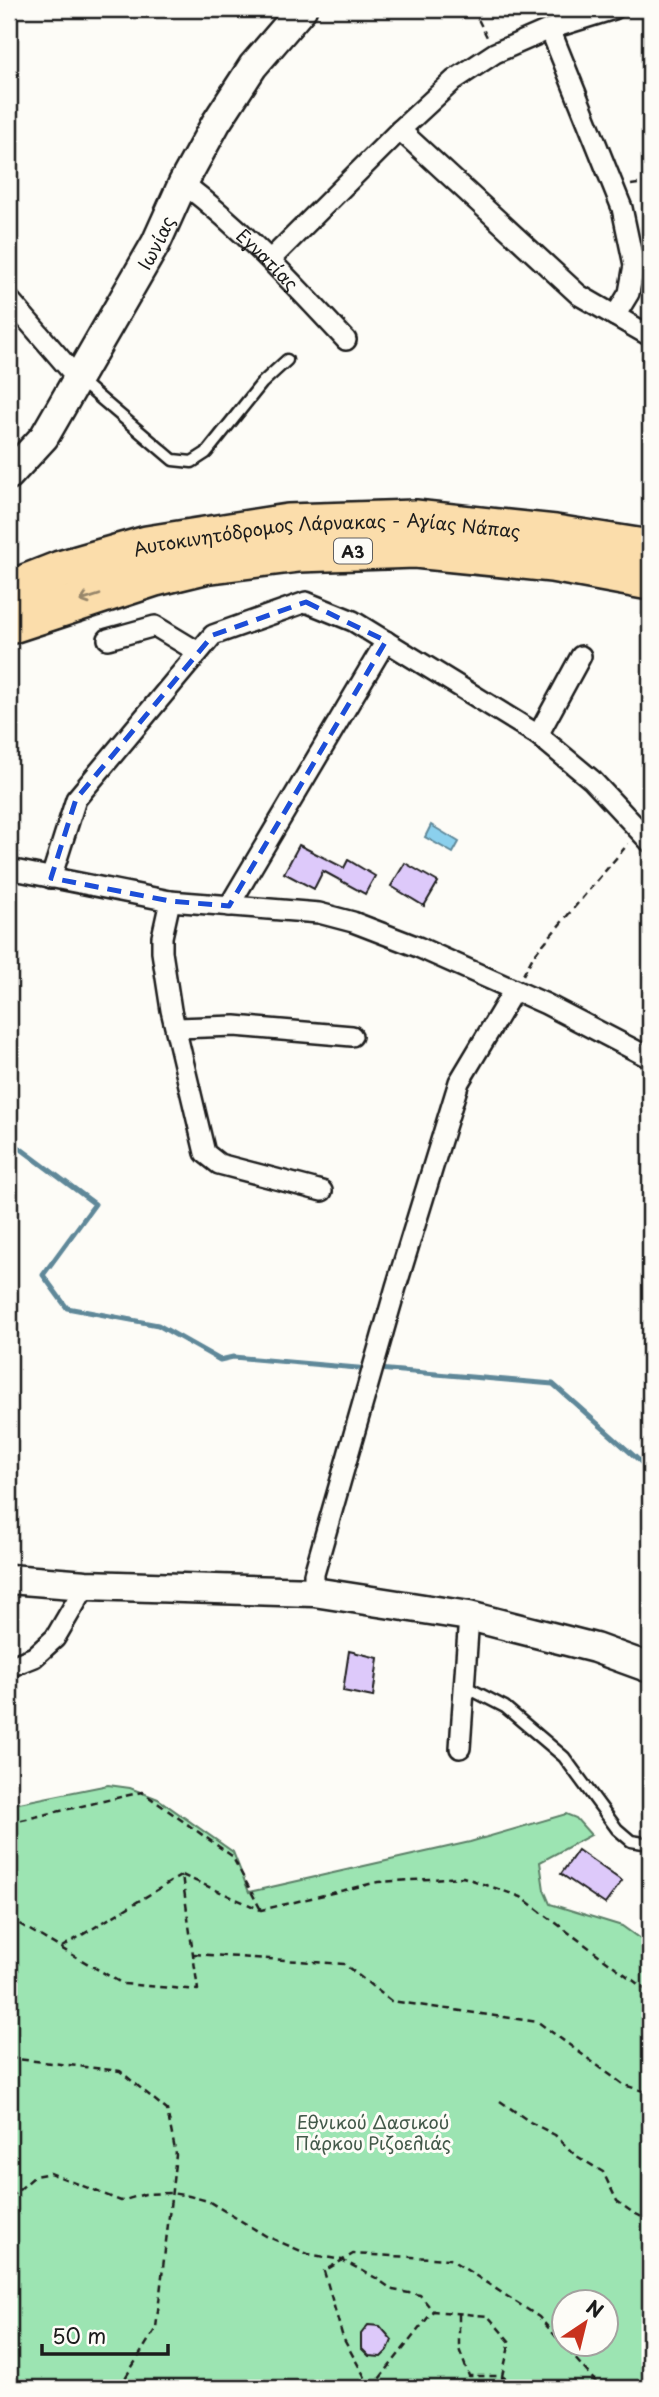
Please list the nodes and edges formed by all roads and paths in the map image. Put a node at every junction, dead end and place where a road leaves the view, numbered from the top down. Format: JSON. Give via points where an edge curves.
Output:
{"nodes":[{"id":1,"x":302,"y":9,"type":"edge"},
{"id":2,"x":473,"y":9,"type":"edge"},
{"id":3,"x":614,"y":9,"type":"edge"},
{"id":4,"x":550,"y":29,"type":"junction"},
{"id":5,"x":495,"y":52,"type":"junction"},
{"id":6,"x":400,"y":130,"type":"junction"},
{"id":7,"x":183,"y":183,"type":"junction"},
{"id":8,"x":271,"y":259,"type":"junction"},
{"id":9,"x":9,"y":299,"type":"edge"},
{"id":10,"x":615,"y":316,"type":"junction"},
{"id":11,"x":650,"y":336,"type":"edge"},
{"id":12,"x":346,"y":340,"type":"dead end"},
{"id":13,"x":286,"y":360,"type":"dead end"},
{"id":14,"x":78,"y":379,"type":"junction"},
{"id":15,"x":9,"y":475,"type":"edge"},
{"id":16,"x":650,"y":531,"type":"edge"},
{"id":17,"x":650,"y":549,"type":"edge"},
{"id":18,"x":151,"y":561,"type":"junction"},
{"id":19,"x":650,"y":581,"type":"edge"},
{"id":20,"x":9,"y":590,"type":"edge"},
{"id":21,"x":650,"y":599,"type":"edge"},
{"id":22,"x":9,"y":625,"type":"edge"},
{"id":23,"x":108,"y":639,"type":"dead end"},
{"id":24,"x":386,"y":641,"type":"junction"},
{"id":25,"x":198,"y":652,"type":"junction"},
{"id":26,"x":581,"y":656,"type":"dead end"},
{"id":27,"x":538,"y":735,"type":"junction"},
{"id":28,"x":645,"y":836,"type":"edge"},
{"id":29,"x":9,"y":869,"type":"edge"},
{"id":30,"x":51,"y":878,"type":"junction"},
{"id":31,"x":170,"y":901,"type":"junction"},
{"id":32,"x":229,"y":906,"type":"junction"},
{"id":33,"x":514,"y":990,"type":"junction"},
{"id":34,"x":177,"y":1028,"type":"junction"},
{"id":35,"x":352,"y":1036,"type":"dead end"},
{"id":36,"x":650,"y":1058,"type":"edge"},
{"id":37,"x":321,"y":1191,"type":"dead end"},
{"id":38,"x":9,"y":1578,"type":"edge"},
{"id":39,"x":86,"y":1585,"type":"junction"},
{"id":40,"x":314,"y":1592,"type":"junction"},
{"id":41,"x":469,"y":1616,"type":"junction"},
{"id":42,"x":9,"y":1667,"type":"edge"},
{"id":43,"x":650,"y":1668,"type":"edge"},
{"id":44,"x":464,"y":1685,"type":"junction"},
{"id":45,"x":460,"y":1748,"type":"dead end"},
{"id":46,"x":9,"y":1823,"type":"edge"},
{"id":47,"x":650,"y":1844,"type":"edge"},
{"id":48,"x":182,"y":1875,"type":"junction"},
{"id":49,"x":261,"y":1910,"type":"junction"},
{"id":50,"x":9,"y":1918,"type":"edge"},
{"id":51,"x":62,"y":1947,"type":"junction"},
{"id":52,"x":194,"y":1954,"type":"junction"},
{"id":53,"x":650,"y":1993,"type":"edge"},
{"id":54,"x":9,"y":2058,"type":"edge"},
{"id":55,"x":650,"y":2093,"type":"edge"},
{"id":56,"x":500,"y":2101,"type":"dead end"},
{"id":57,"x":171,"y":2193,"type":"junction"},
{"id":58,"x":9,"y":2197,"type":"edge"},
{"id":59,"x":650,"y":2221,"type":"edge"},
{"id":60,"x":342,"y":2260,"type":"junction"},
{"id":61,"x":433,"y":2311,"type":"junction"},
{"id":62,"x":459,"y":2314,"type":"junction"},
{"id":63,"x":9,"y":2326,"type":"edge"},
{"id":64,"x":9,"y":2350,"type":"edge"},
{"id":65,"x":502,"y":2376,"type":"junction"},
{"id":66,"x":119,"y":2388,"type":"edge"},
{"id":67,"x":371,"y":2388,"type":"edge"},
{"id":68,"x":503,"y":2388,"type":"edge"},
{"id":69,"x":518,"y":2388,"type":"edge"},
{"id":70,"x":601,"y":2388,"type":"edge"}],
"edges":[{"from":1,"to":7,"type":"main road","name":"Ιωνίας","via":[[253,66]]},
{"from":2,"to":5,"type":"path"},
{"from":3,"to":4,"type":"street"},
{"from":4,"to":5,"type":"street"},
{"from":4,"to":10,"type":"street","via":[[622,208],[634,265],[629,293]]},
{"from":5,"to":6,"type":"street","via":[[454,80]]},
{"from":6,"to":8,"type":"street"},
{"from":6,"to":10,"type":"street","via":[[579,295]]},
{"from":7,"to":8,"type":"street","name":"Εγνατίας"},
{"from":7,"to":14,"type":"main road","name":"Ιωνίας","via":[[156,243]]},
{"from":8,"to":12,"type":"street","name":"Εγνατίας"},
{"from":9,"to":14,"type":"street"},
{"from":10,"to":11,"type":"street"},
{"from":13,"to":14,"type":"lane","via":[[206,453],[192,463],[173,460]]},
{"from":14,"to":15,"type":"main road","name":"Ιωνίας","via":[[44,437]]},
{"from":16,"to":18,"type":"highway","via":[[558,517],[412,507],[286,513],[205,528]]},
{"from":17,"to":18,"type":"highway","name":"Αυτοκινητόδρομος Λάρνακας - Αγίας Νάπας","number":"A3","via":[[415,519],[288,523]]},
{"from":18,"to":19,"type":"highway","name":"Αυτοκινητόδρομος Λάρνακας - Αγίας Νάπας","number":"A3","via":[[204,565],[299,553],[415,549],[552,563]]},
{"from":18,"to":20,"type":"highway","name":"Αυτοκινητόδρομος Λάρνακας - Αγίας Νάπας","number":"A3","via":[[60,570]]},
{"from":18,"to":21,"type":"highway","via":[[210,578],[302,568],[417,566],[548,580]]},
{"from":18,"to":22,"type":"highway","name":"Αυτοκινητόδρομος Λάρνακας - Αγίας Νάπας","number":"A3","one_way":true},
{"from":23,"to":25,"type":"street","via":[[155,626]]},
{"from":24,"to":25,"type":"street","via":[[353,621],[306,602],[213,635]]},
{"from":24,"to":27,"type":"street"},
{"from":24,"to":32,"type":"street"},
{"from":25,"to":30,"type":"street","via":[[76,799]]},
{"from":26,"to":27,"type":"street"},
{"from":27,"to":28,"type":"street","via":[[592,780]]},
{"from":28,"to":33,"type":"path","via":[[534,955]]},
{"from":29,"to":30,"type":"street"},
{"from":30,"to":31,"type":"street"},
{"from":31,"to":32,"type":"street"},
{"from":31,"to":34,"type":"street","via":[[162,952]]},
{"from":32,"to":33,"type":"street","via":[[336,917]]},
{"from":33,"to":36,"type":"street"},
{"from":33,"to":40,"type":"street","via":[[459,1082],[314,1574]]},
{"from":34,"to":35,"type":"street","via":[[235,1026]]},
{"from":34,"to":37,"type":"street","via":[[205,1153],[219,1164]]},
{"from":38,"to":39,"type":"main road"},
{"from":39,"to":40,"type":"main road"},
{"from":39,"to":42,"type":"street","via":[[55,1638],[34,1657]]},
{"from":40,"to":41,"type":"main road"},
{"from":41,"to":43,"type":"main road","via":[[595,1647]]},
{"from":41,"to":44,"type":"street"},
{"from":44,"to":45,"type":"street"},
{"from":44,"to":47,"type":"lane","via":[[505,1707],[564,1757],[617,1829],[631,1841]]},
{"from":46,"to":49,"type":"path","via":[[142,1792],[232,1856]]},
{"from":48,"to":49,"type":"path"},
{"from":48,"to":51,"type":"path"},
{"from":48,"to":52,"type":"path"},
{"from":49,"to":53,"type":"path","via":[[378,1882],[463,1877],[521,1897]]},
{"from":50,"to":51,"type":"path"},
{"from":51,"to":52,"type":"path","via":[[123,1984],[198,1990]]},
{"from":52,"to":55,"type":"path","via":[[344,1964],[390,2001],[538,2022],[624,2085]]},
{"from":54,"to":57,"type":"path","via":[[120,2071],[167,2110],[176,2155]]},
{"from":56,"to":59,"type":"path","via":[[603,2172],[617,2201]]},
{"from":57,"to":58,"type":"path","via":[[121,2201],[50,2173],[35,2176]]},
{"from":57,"to":60,"type":"path","via":[[208,2201],[265,2236],[308,2254]]},
{"from":57,"to":66,"type":"path","via":[[156,2328]]},
{"from":60,"to":61,"type":"path","via":[[393,2290],[420,2295]]},
{"from":60,"to":67,"type":"path","via":[[324,2271],[343,2338]]},
{"from":60,"to":70,"type":"path","via":[[353,2254],[450,2259],[539,2317]]},
{"from":61,"to":62,"type":"path"},
{"from":61,"to":67,"type":"path"},
{"from":62,"to":65,"type":"path","via":[[459,2350],[469,2376]]},
{"from":62,"to":65,"type":"path","via":[[488,2316],[510,2342]]},
{"from":63,"to":64,"type":"path","via":[[13,2341]]},
{"from":65,"to":68,"type":"path"},
{"from":65,"to":69,"type":"path"}]}
